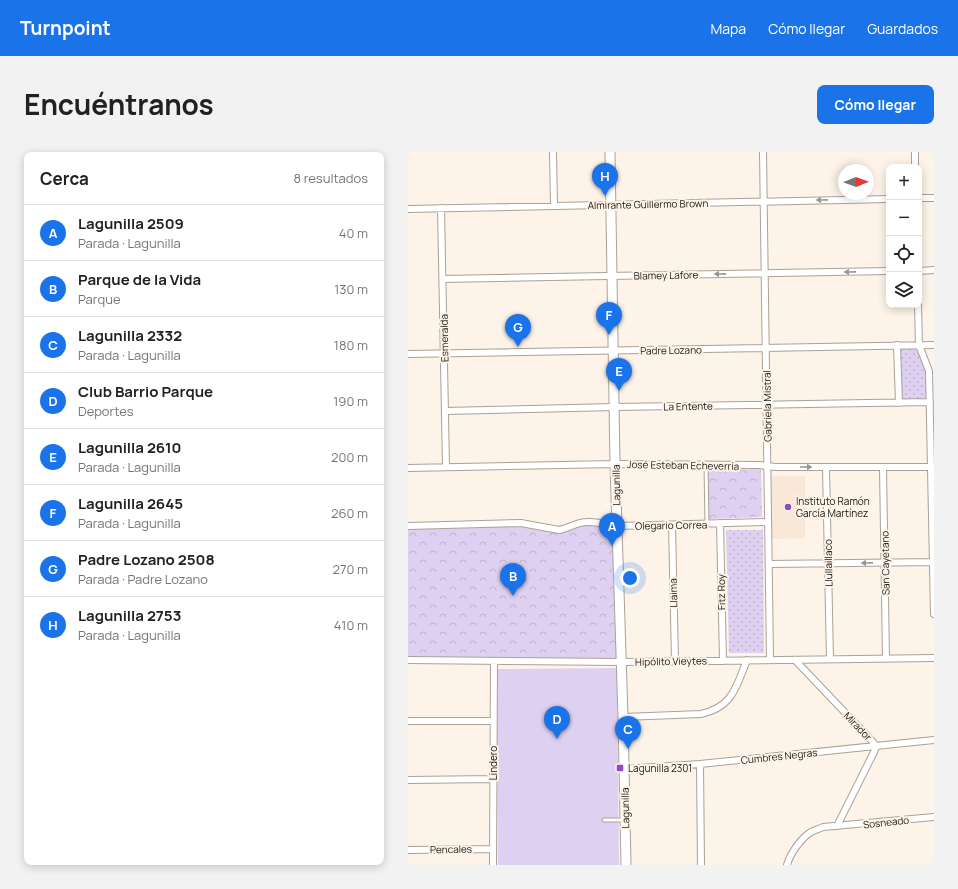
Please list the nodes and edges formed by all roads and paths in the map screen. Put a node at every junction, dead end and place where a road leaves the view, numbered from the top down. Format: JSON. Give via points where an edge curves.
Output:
{"nodes":[{"id":1,"x":553,"y":152,"type":"edge"},
{"id":2,"x":610,"y":152,"type":"edge"},
{"id":3,"x":763,"y":152,"type":"edge"},
{"id":4,"x":915,"y":152,"type":"edge"},
{"id":5,"x":915,"y":164,"type":"edge"},
{"id":6,"x":922,"y":198,"type":"edge"},
{"id":7,"x":934,"y":198,"type":"edge"},
{"id":8,"x":886,"y":199,"type":"edge"},
{"id":9,"x":764,"y":202,"type":"junction"},
{"id":10,"x":611,"y":205,"type":"junction"},
{"id":11,"x":554,"y":206,"type":"junction"},
{"id":12,"x":441,"y":208,"type":"junction"},
{"id":13,"x":408,"y":209,"type":"edge"},
{"id":14,"x":934,"y":270,"type":"edge"},
{"id":15,"x":886,"y":271,"type":"edge"},
{"id":16,"x":922,"y":271,"type":"edge"},
{"id":17,"x":765,"y":273,"type":"junction"},
{"id":18,"x":612,"y":276,"type":"junction"},
{"id":19,"x":443,"y":279,"type":"junction"},
{"id":20,"x":918,"y":308,"type":"edge"},
{"id":21,"x":934,"y":344,"type":"edge"},
{"id":22,"x":898,"y":345,"type":"junction"},
{"id":23,"x":919,"y":345,"type":"junction"},
{"id":24,"x":766,"y":348,"type":"junction"},
{"id":25,"x":614,"y":351,"type":"junction"},
{"id":26,"x":408,"y":354,"type":"edge"},
{"id":27,"x":444,"y":354,"type":"junction"},
{"id":28,"x":932,"y":371,"type":"edge"},
{"id":29,"x":930,"y":402,"type":"junction"},
{"id":30,"x":899,"y":403,"type":"junction"},
{"id":31,"x":766,"y":405,"type":"junction"},
{"id":32,"x":615,"y":406,"type":"junction"},
{"id":33,"x":445,"y":411,"type":"junction"},
{"id":34,"x":615,"y":464,"type":"junction"},
{"id":35,"x":706,"y":465,"type":"junction"},
{"id":36,"x":767,"y":466,"type":"junction"},
{"id":37,"x":446,"y":467,"type":"junction"},
{"id":38,"x":933,"y":467,"type":"edge"},
{"id":39,"x":408,"y":468,"type":"edge"},
{"id":40,"x":826,"y":468,"type":"junction"},
{"id":41,"x":883,"y":468,"type":"junction"},
{"id":42,"x":768,"y":522,"type":"junction"},
{"id":43,"x":720,"y":523,"type":"junction"},
{"id":44,"x":707,"y":524,"type":"junction"},
{"id":45,"x":672,"y":525,"type":"junction"},
{"id":46,"x":408,"y":526,"type":"edge"},
{"id":47,"x":617,"y":526,"type":"junction"},
{"id":48,"x":884,"y":562,"type":"junction"},
{"id":49,"x":934,"y":562,"type":"edge"},
{"id":50,"x":828,"y":563,"type":"junction"},
{"id":51,"x":769,"y":564,"type":"junction"},
{"id":52,"x":934,"y":614,"type":"edge"},
{"id":53,"x":934,"y":658,"type":"edge"},
{"id":54,"x":830,"y":659,"type":"junction"},
{"id":55,"x":886,"y":659,"type":"junction"},
{"id":56,"x":408,"y":660,"type":"edge"},
{"id":57,"x":747,"y":660,"type":"junction"},
{"id":58,"x":770,"y":660,"type":"junction"},
{"id":59,"x":795,"y":660,"type":"junction"},
{"id":60,"x":674,"y":661,"type":"junction"},
{"id":61,"x":723,"y":661,"type":"junction"},
{"id":62,"x":494,"y":662,"type":"junction"},
{"id":63,"x":621,"y":662,"type":"junction"},
{"id":64,"x":623,"y":717,"type":"junction"},
{"id":65,"x":408,"y":721,"type":"edge"},
{"id":66,"x":493,"y":721,"type":"junction"},
{"id":67,"x":934,"y":740,"type":"edge"},
{"id":68,"x":876,"y":747,"type":"junction"},
{"id":69,"x":700,"y":764,"type":"junction"},
{"id":70,"x":624,"y":770,"type":"junction"},
{"id":71,"x":493,"y":779,"type":"junction"},
{"id":72,"x":408,"y":780,"type":"edge"},
{"id":73,"x":934,"y":817,"type":"edge"},
{"id":74,"x":604,"y":820,"type":"dead end"},
{"id":75,"x":625,"y":820,"type":"junction"},
{"id":76,"x":837,"y":826,"type":"junction"},
{"id":77,"x":493,"y":849,"type":"junction"},
{"id":78,"x":408,"y":850,"type":"edge"},
{"id":79,"x":493,"y":865,"type":"edge"},
{"id":80,"x":626,"y":865,"type":"edge"},
{"id":81,"x":701,"y":865,"type":"edge"},
{"id":82,"x":787,"y":865,"type":"edge"}],
"edges":[{"from":1,"to":11,"type":"street"},
{"from":2,"to":10,"type":"main road","name":"Lagunilla"},
{"from":3,"to":9,"type":"street","name":"Gabriela Mistral"},
{"from":4,"to":5,"type":"street"},
{"from":6,"to":7,"type":"street"},
{"from":8,"to":9,"type":"street","name":"Almirante Guillermo Brown","one_way":true},
{"from":9,"to":10,"type":"street","name":"Almirante Guillermo Brown"},
{"from":9,"to":17,"type":"street","name":"Gabriela Mistral"},
{"from":10,"to":11,"type":"street","name":"Almirante Guillermo Brown"},
{"from":10,"to":18,"type":"main road","name":"Lagunilla"},
{"from":11,"to":12,"type":"street","name":"Almirante Guillermo Brown"},
{"from":12,"to":13,"type":"street","name":"Almirante Guillermo Brown"},
{"from":12,"to":19,"type":"street","name":"Esmeralda"},
{"from":14,"to":16,"type":"street"},
{"from":15,"to":17,"type":"street","name":"Blamey Lafore","one_way":true},
{"from":17,"to":18,"type":"street","name":"Blamey Lafore","one_way":true},
{"from":17,"to":24,"type":"street","name":"Gabriela Mistral"},
{"from":18,"to":19,"type":"street","name":"Blamey Lafore"},
{"from":18,"to":25,"type":"main road","name":"Lagunilla"},
{"from":19,"to":27,"type":"street","name":"Esmeralda"},
{"from":20,"to":23,"type":"street"},
{"from":21,"to":23,"type":"street","name":"Padre Lozano"},
{"from":22,"to":23,"type":"street","name":"Padre Lozano"},
{"from":22,"to":24,"type":"street","name":"Padre Lozano"},
{"from":22,"to":30,"type":"street"},
{"from":23,"to":28,"type":"street"},
{"from":24,"to":25,"type":"street","name":"Padre Lozano"},
{"from":24,"to":31,"type":"street","name":"Gabriela Mistral"},
{"from":25,"to":27,"type":"street","name":"Padre Lozano"},
{"from":25,"to":32,"type":"main road","name":"Lagunilla"},
{"from":26,"to":27,"type":"street","name":"Padre Lozano"},
{"from":27,"to":33,"type":"street","name":"Esmeralda"},
{"from":28,"to":29,"type":"street"},
{"from":29,"to":30,"type":"street","name":"La Entente"},
{"from":29,"to":38,"type":"street"},
{"from":30,"to":31,"type":"street","name":"La Entente"},
{"from":31,"to":32,"type":"street","name":"La Entente"},
{"from":31,"to":36,"type":"street","name":"Gabriela Mistral"},
{"from":32,"to":33,"type":"street","name":"La Entente"},
{"from":32,"to":34,"type":"main road","name":"Lagunilla"},
{"from":33,"to":37,"type":"street","name":"Esmeralda"},
{"from":34,"to":35,"type":"street","name":"José Esteban Echeverría"},
{"from":34,"to":37,"type":"street","name":"José Esteban Echeverría"},
{"from":34,"to":47,"type":"main road","name":"Lagunilla"},
{"from":35,"to":36,"type":"street","name":"José Esteban Echeverría"},
{"from":35,"to":44,"type":"lane"},
{"from":36,"to":40,"type":"street","name":"José Esteban Echeverría","one_way":true},
{"from":36,"to":42,"type":"street","name":"Gabriela Mistral"},
{"from":37,"to":39,"type":"street","name":"José Esteban Echeverría"},
{"from":38,"to":41,"type":"street","name":"José Esteban Echeverría"},
{"from":38,"to":49,"type":"street"},
{"from":40,"to":41,"type":"street","name":"José Esteban Echeverría"},
{"from":40,"to":50,"type":"street","name":"Llullaillaco"},
{"from":41,"to":48,"type":"street","name":"San Cayetano"},
{"from":42,"to":43,"type":"street","name":"Olegario Correa"},
{"from":42,"to":51,"type":"street","name":"Gabriela Mistral"},
{"from":43,"to":44,"type":"street","name":"Olegario Correa"},
{"from":43,"to":61,"type":"street","name":"Fitz Roy"},
{"from":44,"to":45,"type":"street","name":"Olegario Correa"},
{"from":45,"to":47,"type":"street","name":"Olegario Correa"},
{"from":45,"to":60,"type":"street","name":"Llaima"},
{"from":46,"to":47,"type":"street","name":"Olegario Correa","via":[[521,523],[559,530],[578,523],[594,522]]},
{"from":47,"to":63,"type":"main road","name":"Lagunilla"},
{"from":48,"to":49,"type":"street"},
{"from":48,"to":50,"type":"street","one_way":true},
{"from":48,"to":55,"type":"street","name":"San Cayetano"},
{"from":49,"to":52,"type":"street"},
{"from":50,"to":51,"type":"street"},
{"from":50,"to":54,"type":"street","name":"Llullaillaco"},
{"from":51,"to":58,"type":"street","name":"Gabriela Mistral"},
{"from":53,"to":55,"type":"street","name":"Hipólito Vieytes"},
{"from":54,"to":55,"type":"street","name":"Hipólito Vieytes"},
{"from":54,"to":59,"type":"street","name":"Hipólito Vieytes"},
{"from":56,"to":62,"type":"street","name":"Hipólito Vieytes"},
{"from":57,"to":58,"type":"street","name":"Hipólito Vieytes"},
{"from":57,"to":61,"type":"street","name":"Hipólito Vieytes"},
{"from":57,"to":64,"type":"street","via":[[734,691],[718,709],[701,714]]},
{"from":58,"to":59,"type":"street","name":"Hipólito Vieytes"},
{"from":59,"to":68,"type":"street","name":"Mirador"},
{"from":60,"to":61,"type":"street","name":"Hipólito Vieytes"},
{"from":60,"to":63,"type":"street","name":"Hipólito Vieytes"},
{"from":62,"to":63,"type":"street","name":"Hipólito Vieytes"},
{"from":62,"to":66,"type":"street","name":"Lindero"},
{"from":63,"to":64,"type":"main road","name":"Lagunilla"},
{"from":64,"to":70,"type":"main road","name":"Lagunilla"},
{"from":65,"to":66,"type":"street"},
{"from":66,"to":71,"type":"street","name":"Lindero"},
{"from":67,"to":68,"type":"street","name":"Cumbres Negras"},
{"from":68,"to":69,"type":"street","name":"Cumbres Negras"},
{"from":68,"to":76,"type":"street","name":"Mirador"},
{"from":69,"to":70,"type":"street","name":"Cumbres Negras"},
{"from":69,"to":81,"type":"street"},
{"from":70,"to":75,"type":"main road","name":"Lagunilla"},
{"from":71,"to":72,"type":"street"},
{"from":71,"to":77,"type":"street","name":"Lindero"},
{"from":73,"to":76,"type":"street","name":"Sosneado"},
{"from":74,"to":75,"type":"lane"},
{"from":75,"to":80,"type":"main road","name":"Lagunilla"},
{"from":76,"to":82,"type":"street","name":"Sosneado","via":[[823,827],[804,837]]},
{"from":77,"to":78,"type":"street","name":"Pencales"},
{"from":77,"to":79,"type":"street","name":"Lindero"}]}
